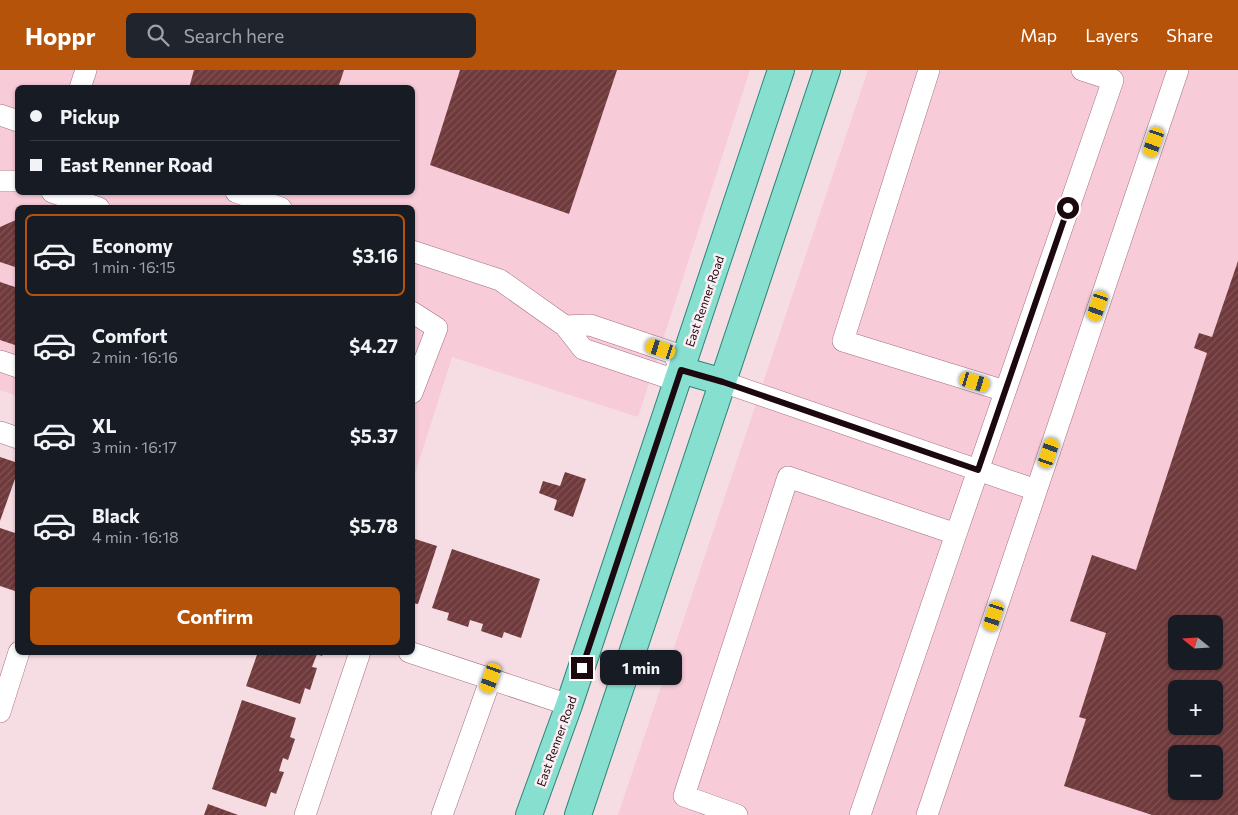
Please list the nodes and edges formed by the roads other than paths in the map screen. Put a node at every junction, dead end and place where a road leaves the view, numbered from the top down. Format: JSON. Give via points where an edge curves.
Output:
{"nodes":[{"id":1,"x":86,"y":70,"type":"edge"},
{"id":2,"x":781,"y":70,"type":"edge"},
{"id":3,"x":826,"y":70,"type":"edge"},
{"id":4,"x":929,"y":70,"type":"edge"},
{"id":5,"x":1082,"y":70,"type":"edge"},
{"id":6,"x":1178,"y":70,"type":"edge"},
{"id":7,"x":81,"y":85,"type":"edge"},
{"id":8,"x":0,"y":115,"type":"edge"},
{"id":9,"x":15,"y":120,"type":"edge"},
{"id":10,"x":0,"y":181,"type":"edge"},
{"id":11,"x":15,"y":181,"type":"edge"},
{"id":12,"x":61,"y":195,"type":"edge"},
{"id":13,"x":238,"y":198,"type":"edge"},
{"id":14,"x":90,"y":205,"type":"edge"},
{"id":15,"x":268,"y":205,"type":"edge"},
{"id":16,"x":415,"y":252,"type":"edge"},
{"id":17,"x":415,"y":314,"type":"edge"},
{"id":18,"x":0,"y":361,"type":"edge"},
{"id":19,"x":15,"y":366,"type":"edge"},
{"id":20,"x":681,"y":370,"type":"junction"},
{"id":21,"x":723,"y":382,"type":"junction"},
{"id":22,"x":415,"y":385,"type":"edge"},
{"id":23,"x":1005,"y":391,"type":"junction"},
{"id":24,"x":0,"y":432,"type":"edge"},
{"id":25,"x":15,"y":437,"type":"edge"},
{"id":26,"x":978,"y":470,"type":"junction"},
{"id":27,"x":1036,"y":490,"type":"junction"},
{"id":28,"x":956,"y":534,"type":"junction"},
{"id":29,"x":415,"y":654,"type":"edge"},
{"id":30,"x":18,"y":655,"type":"edge"},
{"id":31,"x":359,"y":655,"type":"edge"},
{"id":32,"x":491,"y":678,"type":"junction"},
{"id":33,"x":569,"y":705,"type":"junction"},
{"id":34,"x":0,"y":712,"type":"edge"},
{"id":35,"x":305,"y":815,"type":"edge"},
{"id":36,"x":442,"y":815,"type":"edge"},
{"id":37,"x":529,"y":815,"type":"edge"},
{"id":38,"x":578,"y":815,"type":"edge"},
{"id":39,"x":736,"y":815,"type":"edge"},
{"id":40,"x":860,"y":815,"type":"edge"},
{"id":41,"x":927,"y":815,"type":"edge"}],
"edges":[{"from":1,"to":7,"type":"street"},
{"from":2,"to":20,"type":"main road","name":"East Renner Road"},
{"from":3,"to":21,"type":"main road"},
{"from":4,"to":23,"type":"street","via":[[843,341]]},
{"from":5,"to":23,"type":"street","via":[[1113,80]]},
{"from":6,"to":27,"type":"street"},
{"from":8,"to":9,"type":"street"},
{"from":10,"to":11,"type":"street"},
{"from":12,"to":14,"type":"street"},
{"from":13,"to":15,"type":"street"},
{"from":16,"to":20,"type":"street","via":[[500,280],[565,326],[590,325],[673,353]]},
{"from":17,"to":22,"type":"street","via":[[437,328]]},
{"from":18,"to":19,"type":"street"},
{"from":20,"to":21,"type":"main road"},
{"from":20,"to":33,"type":"main road","name":"East Renner Road"},
{"from":21,"to":26,"type":"street"},
{"from":21,"to":38,"type":"main road"},
{"from":23,"to":26,"type":"street"},
{"from":24,"to":25,"type":"street"},
{"from":26,"to":27,"type":"street"},
{"from":26,"to":28,"type":"street"},
{"from":27,"to":41,"type":"street"},
{"from":28,"to":39,"type":"street","via":[[788,477],[684,796]]},
{"from":28,"to":40,"type":"street"},
{"from":29,"to":32,"type":"street"},
{"from":30,"to":34,"type":"street"},
{"from":31,"to":35,"type":"street"},
{"from":32,"to":33,"type":"street"},
{"from":32,"to":36,"type":"street"},
{"from":33,"to":37,"type":"main road","name":"East Renner Road"}]}
